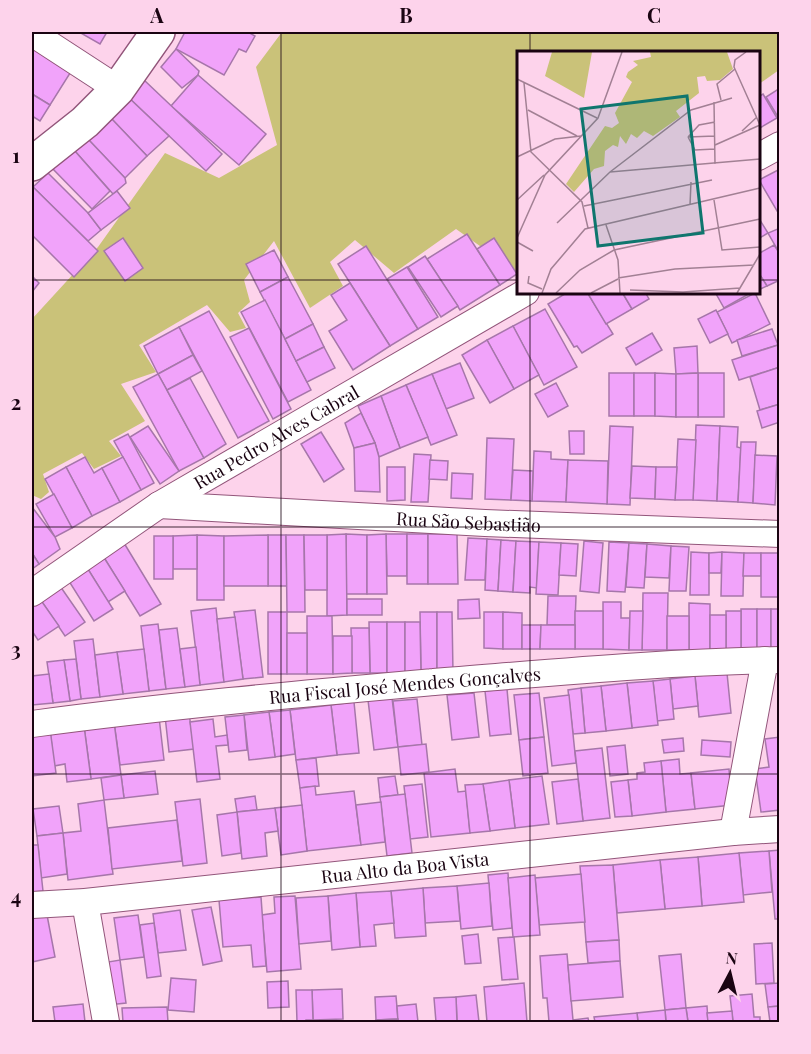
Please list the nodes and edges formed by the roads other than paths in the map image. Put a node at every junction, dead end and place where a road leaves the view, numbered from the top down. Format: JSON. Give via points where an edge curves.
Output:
{"nodes":[{"id":1,"x":158,"y":32,"type":"edge"},
{"id":2,"x":32,"y":33,"type":"edge"},
{"id":3,"x":118,"y":89,"type":"junction"},
{"id":4,"x":780,"y":145,"type":"edge"},
{"id":5,"x":760,"y":156,"type":"edge"},
{"id":6,"x":32,"y":165,"type":"edge"},
{"id":7,"x":523,"y":294,"type":"edge"},
{"id":8,"x":159,"y":505,"type":"junction"},
{"id":9,"x":780,"y":534,"type":"edge"},
{"id":10,"x":32,"y":593,"type":"edge"},
{"id":11,"x":772,"y":660,"type":"edge"},
{"id":12,"x":32,"y":724,"type":"edge"},
{"id":13,"x":780,"y":829,"type":"edge"},
{"id":14,"x":733,"y":832,"type":"junction"},
{"id":15,"x":85,"y":902,"type":"junction"},
{"id":16,"x":32,"y":905,"type":"edge"},
{"id":17,"x":106,"y":1023,"type":"edge"}],
"edges":[{"from":1,"to":3,"type":"main road"},
{"from":2,"to":3,"type":"street"},
{"from":3,"to":6,"type":"main road"},
{"from":4,"to":5,"type":"street"},
{"from":7,"to":8,"type":"street","name":"Rua Pedro Alves Cabral"},
{"from":8,"to":9,"type":"street","name":"Rua São Sebastião"},
{"from":8,"to":10,"type":"street","name":"Rua Pedro Alves Cabral"},
{"from":11,"to":12,"type":"street","name":"Rua Fiscal José Mendes Gonçalves","via":[[641,665],[392,686]]},
{"from":11,"to":14,"type":"street"},
{"from":13,"to":14,"type":"street","name":"Rua Alto da Boa Vista"},
{"from":14,"to":15,"type":"street","name":"Rua Alto da Boa Vista"},
{"from":15,"to":16,"type":"street","name":"Rua Alto da Boa Vista"},
{"from":15,"to":17,"type":"street"}]}
